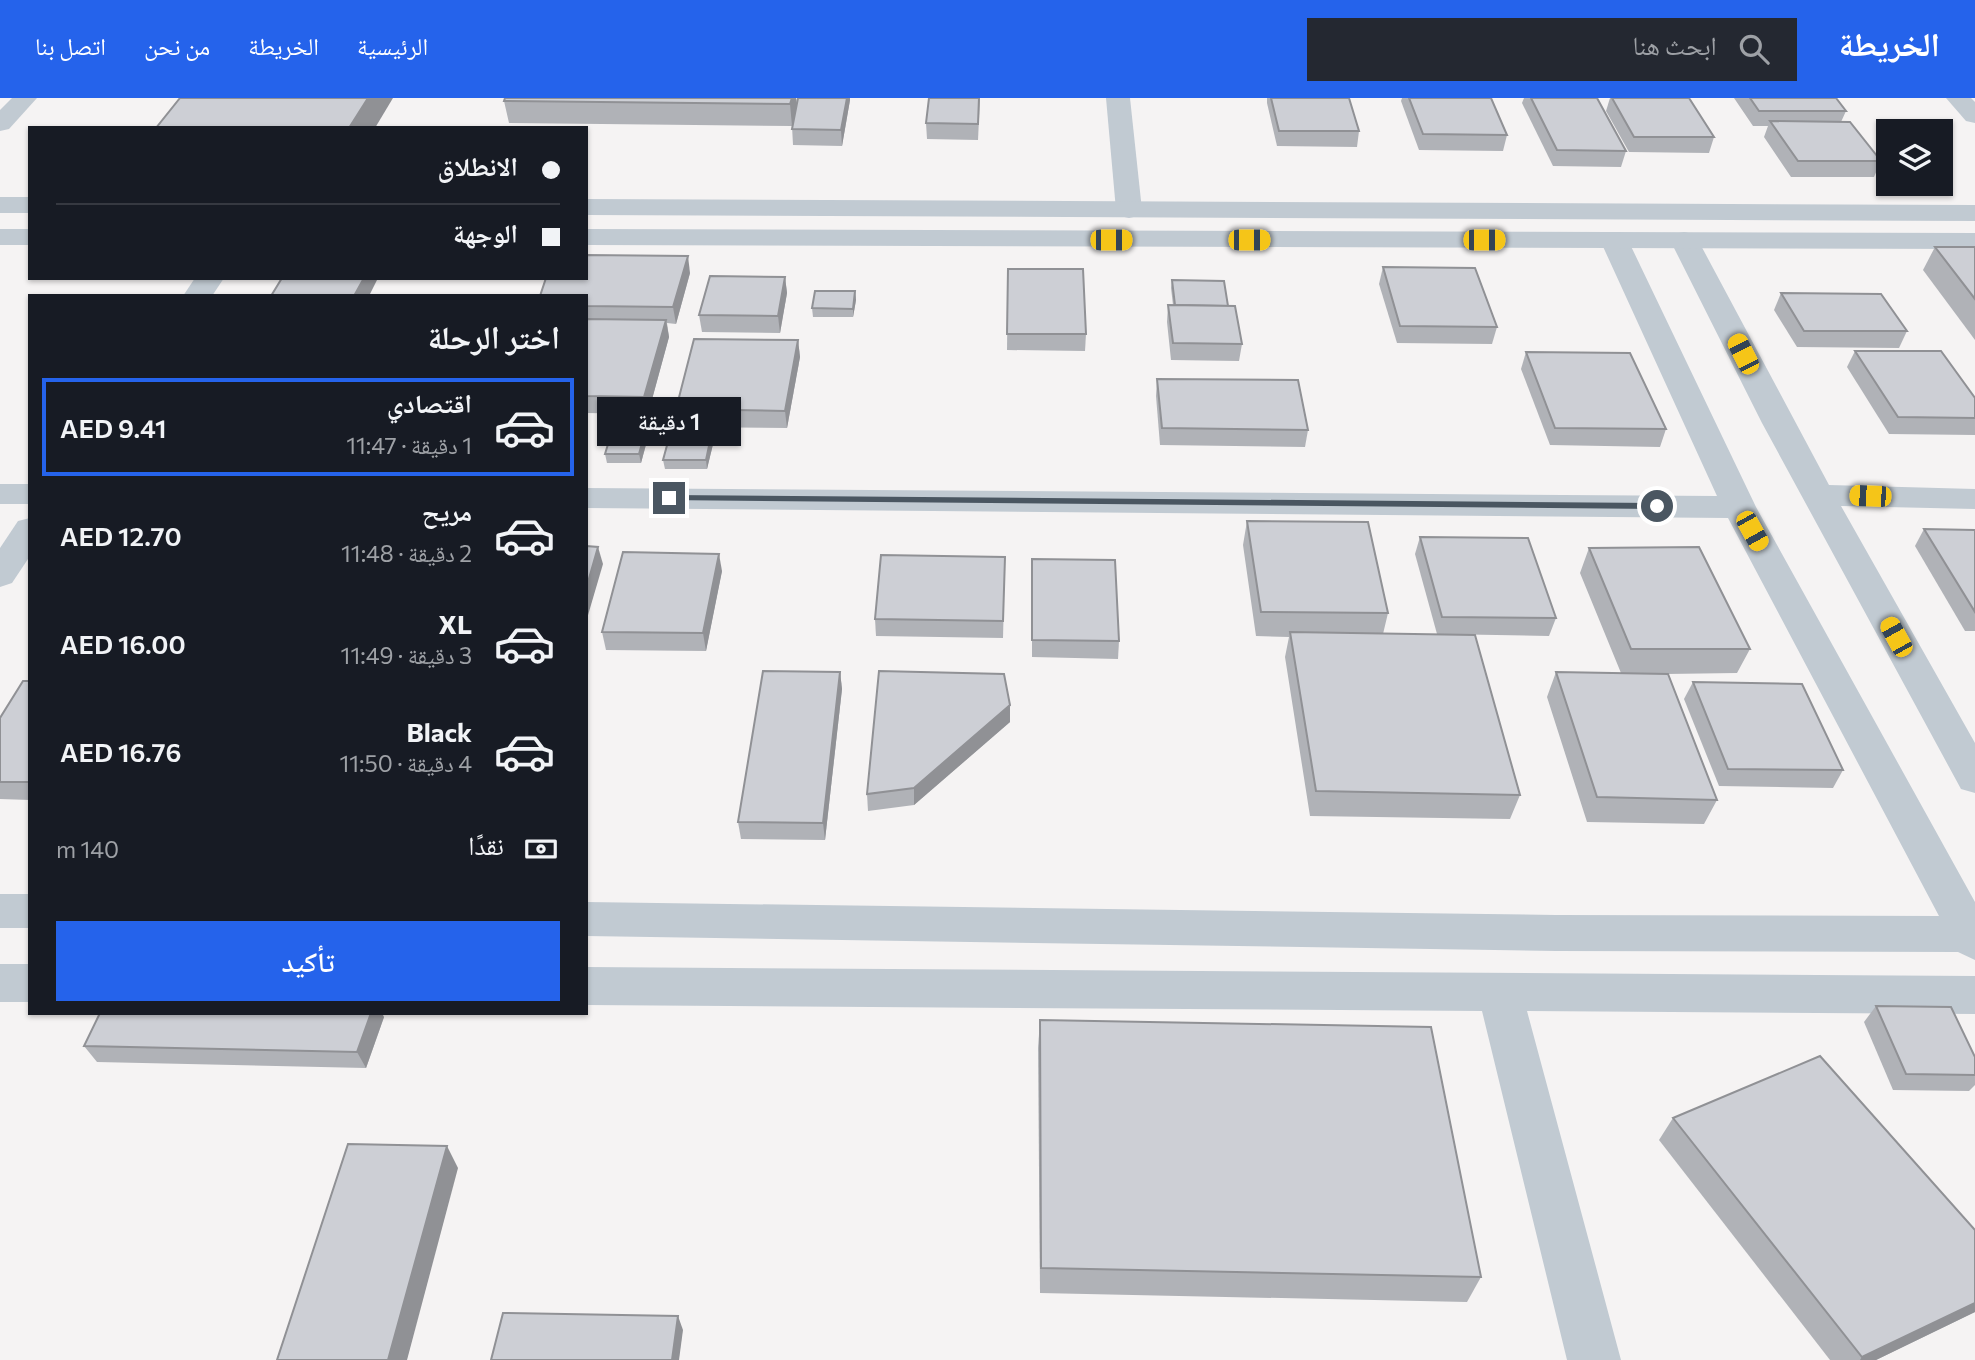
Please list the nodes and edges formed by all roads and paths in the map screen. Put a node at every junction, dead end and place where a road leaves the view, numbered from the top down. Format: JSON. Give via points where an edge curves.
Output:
{"nodes":[{"id":1,"x":24,"y":98,"type":"edge"},
{"id":2,"x":1118,"y":98,"type":"edge"},
{"id":3,"x":1958,"y":98,"type":"edge"},
{"id":4,"x":1975,"y":116,"type":"edge"},
{"id":5,"x":0,"y":124,"type":"edge"},
{"id":6,"x":0,"y":205,"type":"edge"},
{"id":7,"x":28,"y":205,"type":"edge"},
{"id":8,"x":588,"y":207,"type":"edge"},
{"id":9,"x":1129,"y":209,"type":"junction"},
{"id":10,"x":1975,"y":213,"type":"edge"},
{"id":11,"x":0,"y":237,"type":"edge"},
{"id":12,"x":28,"y":237,"type":"edge"},
{"id":13,"x":588,"y":237,"type":"edge"},
{"id":14,"x":1614,"y":240,"type":"junction"},
{"id":15,"x":1684,"y":240,"type":"junction"},
{"id":16,"x":1975,"y":241,"type":"edge"},
{"id":17,"x":0,"y":494,"type":"edge"},
{"id":18,"x":28,"y":494,"type":"edge"},
{"id":19,"x":1818,"y":495,"type":"junction"},
{"id":20,"x":588,"y":498,"type":"edge"},
{"id":21,"x":1975,"y":499,"type":"edge"},
{"id":22,"x":1739,"y":507,"type":"junction"},
{"id":23,"x":28,"y":533,"type":"edge"},
{"id":24,"x":0,"y":575,"type":"edge"},
{"id":25,"x":1975,"y":778,"type":"edge"},
{"id":26,"x":0,"y":911,"type":"edge"},
{"id":27,"x":28,"y":911,"type":"edge"},
{"id":28,"x":588,"y":919,"type":"edge"},
{"id":29,"x":1974,"y":936,"type":"edge"},
{"id":30,"x":0,"y":983,"type":"edge"},
{"id":31,"x":28,"y":983,"type":"edge"},
{"id":32,"x":588,"y":986,"type":"edge"},
{"id":33,"x":1500,"y":992,"type":"junction"},
{"id":34,"x":1975,"y":995,"type":"edge"},
{"id":35,"x":1594,"y":1360,"type":"edge"}],
"edges":[{"from":1,"to":5,"type":"street"},
{"from":2,"to":9,"type":"street"},
{"from":3,"to":4,"type":"street"},
{"from":6,"to":7,"type":"street"},
{"from":8,"to":9,"type":"street"},
{"from":9,"to":10,"type":"street"},
{"from":11,"to":12,"type":"street"},
{"from":13,"to":14,"type":"street"},
{"from":14,"to":15,"type":"street"},
{"from":14,"to":22,"type":"street"},
{"from":15,"to":16,"type":"street"},
{"from":15,"to":19,"type":"street"},
{"from":17,"to":18,"type":"street"},
{"from":19,"to":21,"type":"street"},
{"from":19,"to":25,"type":"street"},
{"from":20,"to":22,"type":"street"},
{"from":22,"to":29,"type":"street"},
{"from":23,"to":24,"type":"street"},
{"from":26,"to":27,"type":"street"},
{"from":28,"to":29,"type":"street"},
{"from":30,"to":31,"type":"street"},
{"from":32,"to":33,"type":"street"},
{"from":33,"to":34,"type":"street"},
{"from":33,"to":35,"type":"street"}]}
